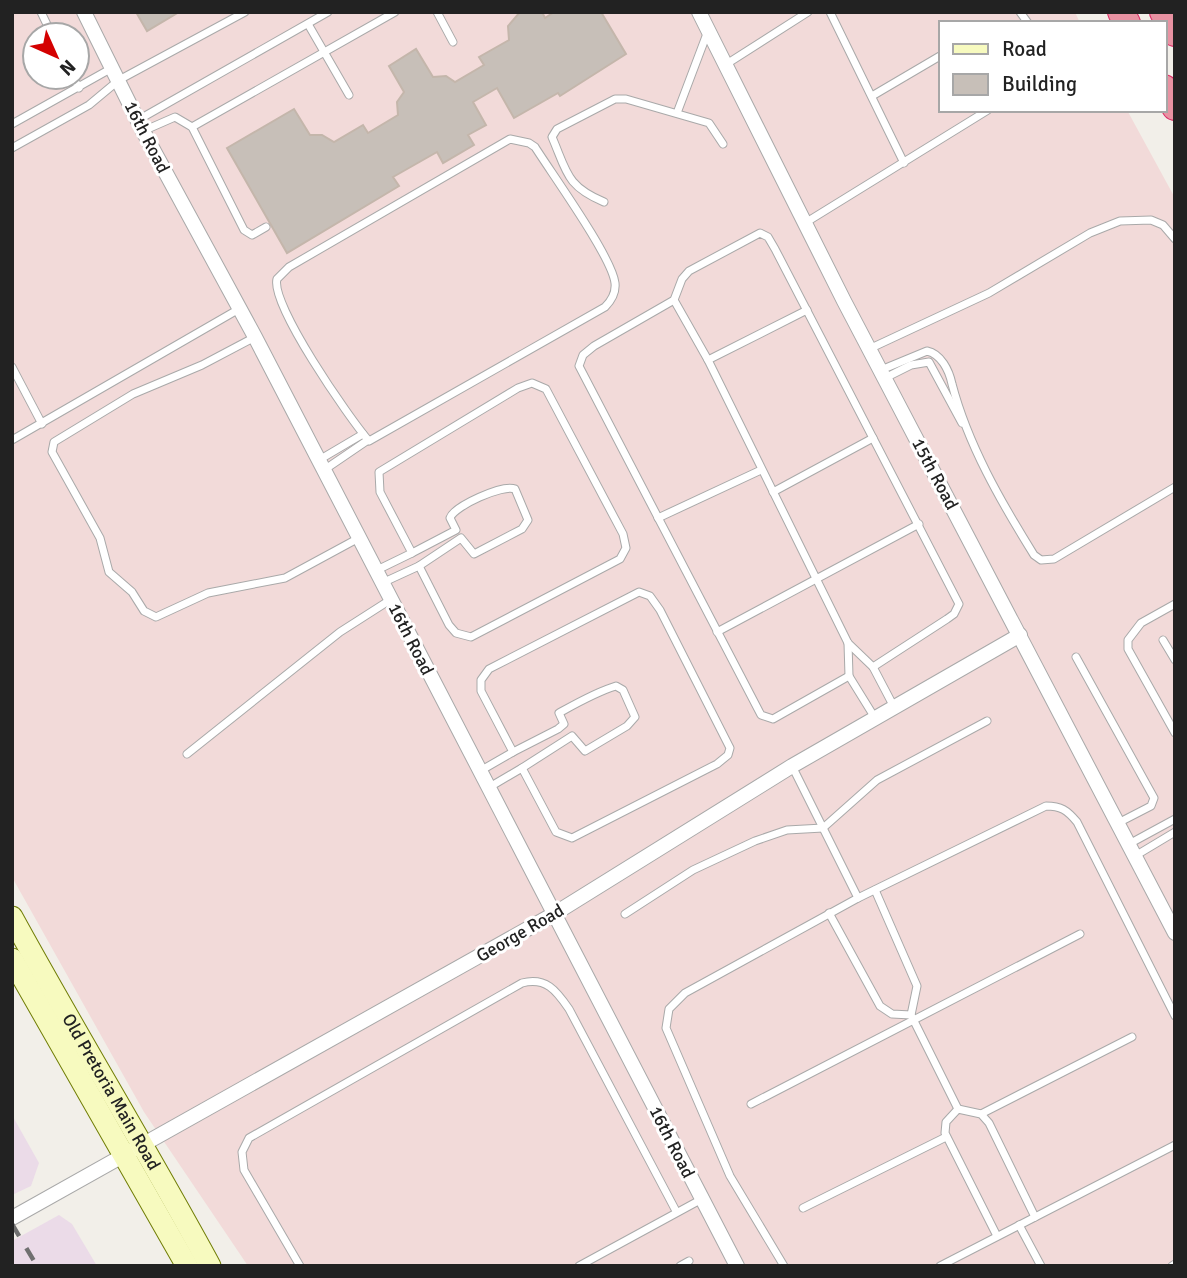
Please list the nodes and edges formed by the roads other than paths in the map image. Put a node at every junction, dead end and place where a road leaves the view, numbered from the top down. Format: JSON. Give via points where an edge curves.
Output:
{"nodes":[{"id":1,"x":85,"y":12,"type":"edge"},
{"id":2,"x":245,"y":12,"type":"edge"},
{"id":3,"x":328,"y":12,"type":"edge"},
{"id":4,"x":395,"y":12,"type":"edge"},
{"id":5,"x":437,"y":12,"type":"edge"},
{"id":6,"x":699,"y":12,"type":"edge"},
{"id":7,"x":808,"y":12,"type":"edge"},
{"id":8,"x":830,"y":12,"type":"edge"},
{"id":9,"x":1163,"y":12,"type":"edge"},
{"id":10,"x":309,"y":24,"type":"junction"},
{"id":11,"x":708,"y":30,"type":"junction"},
{"id":12,"x":1175,"y":33,"type":"edge"},
{"id":13,"x":453,"y":42,"type":"dead end"},
{"id":14,"x":325,"y":53,"type":"junction"},
{"id":15,"x":939,"y":57,"type":"edge"},
{"id":16,"x":725,"y":65,"type":"junction"},
{"id":17,"x":116,"y":74,"type":"junction"},
{"id":18,"x":91,"y":83,"type":"edge"},
{"id":19,"x":73,"y":91,"type":"edge"},
{"id":20,"x":1166,"y":91,"type":"edge"},
{"id":21,"x":349,"y":95,"type":"dead end"},
{"id":22,"x":872,"y":96,"type":"junction"},
{"id":23,"x":1175,"y":107,"type":"edge"},
{"id":24,"x":985,"y":112,"type":"edge"},
{"id":25,"x":677,"y":113,"type":"junction"},
{"id":26,"x":12,"y":124,"type":"edge"},
{"id":27,"x":140,"y":126,"type":"junction"},
{"id":28,"x":192,"y":127,"type":"junction"},
{"id":29,"x":723,"y":144,"type":"dead end"},
{"id":30,"x":12,"y":148,"type":"edge"},
{"id":31,"x":904,"y":163,"type":"junction"},
{"id":32,"x":604,"y":202,"type":"dead end"},
{"id":33,"x":804,"y":224,"type":"junction"},
{"id":34,"x":266,"y":227,"type":"dead end"},
{"id":35,"x":1175,"y":239,"type":"edge"},
{"id":36,"x":674,"y":300,"type":"junction"},
{"id":37,"x":239,"y":309,"type":"junction"},
{"id":38,"x":807,"y":310,"type":"junction"},
{"id":39,"x":255,"y":337,"type":"junction"},
{"id":40,"x":869,"y":349,"type":"junction"},
{"id":41,"x":708,"y":360,"type":"junction"},
{"id":42,"x":12,"y":367,"type":"edge"},
{"id":43,"x":883,"y":374,"type":"junction"},
{"id":44,"x":41,"y":424,"type":"junction"},
{"id":45,"x":363,"y":433,"type":"junction"},
{"id":46,"x":873,"y":438,"type":"junction"},
{"id":47,"x":12,"y":440,"type":"edge"},
{"id":48,"x":368,"y":440,"type":"junction"},
{"id":49,"x":321,"y":465,"type":"junction"},
{"id":50,"x":761,"y":470,"type":"junction"},
{"id":51,"x":1175,"y":487,"type":"edge"},
{"id":52,"x":773,"y":492,"type":"junction"},
{"id":53,"x":658,"y":518,"type":"junction"},
{"id":54,"x":919,"y":524,"type":"junction"},
{"id":55,"x":456,"y":530,"type":"junction"},
{"id":56,"x":461,"y":538,"type":"junction"},
{"id":57,"x":357,"y":539,"type":"junction"},
{"id":58,"x":412,"y":553,"type":"junction"},
{"id":59,"x":419,"y":566,"type":"junction"},
{"id":60,"x":817,"y":577,"type":"junction"},
{"id":61,"x":378,"y":578,"type":"junction"},
{"id":62,"x":390,"y":600,"type":"junction"},
{"id":63,"x":1175,"y":604,"type":"edge"},
{"id":64,"x":717,"y":632,"type":"junction"},
{"id":65,"x":1020,"y":635,"type":"junction"},
{"id":66,"x":1164,"y":640,"type":"dead end"},
{"id":67,"x":848,"y":643,"type":"junction"},
{"id":68,"x":1076,"y":657,"type":"dead end"},
{"id":69,"x":1175,"y":660,"type":"edge"},
{"id":70,"x":873,"y":667,"type":"junction"},
{"id":71,"x":849,"y":676,"type":"junction"},
{"id":72,"x":894,"y":708,"type":"junction"},
{"id":73,"x":875,"y":718,"type":"junction"},
{"id":74,"x":987,"y":721,"type":"dead end"},
{"id":75,"x":564,"y":724,"type":"junction"},
{"id":76,"x":1175,"y":733,"type":"edge"},
{"id":77,"x":572,"y":736,"type":"junction"},
{"id":78,"x":513,"y":752,"type":"junction"},
{"id":79,"x":187,"y":754,"type":"dead end"},
{"id":80,"x":792,"y":766,"type":"junction"},
{"id":81,"x":522,"y":768,"type":"junction"},
{"id":82,"x":479,"y":771,"type":"junction"},
{"id":83,"x":487,"y":788,"type":"junction"},
{"id":84,"x":1175,"y":819,"type":"edge"},
{"id":85,"x":1118,"y":823,"type":"junction"},
{"id":86,"x":823,"y":828,"type":"junction"},
{"id":87,"x":1175,"y":832,"type":"edge"},
{"id":88,"x":1132,"y":850,"type":"junction"},
{"id":89,"x":874,"y":890,"type":"junction"},
{"id":90,"x":858,"y":898,"type":"junction"},
{"id":91,"x":829,"y":913,"type":"junction"},
{"id":92,"x":554,"y":914,"type":"junction"},
{"id":93,"x":625,"y":914,"type":"dead end"},
{"id":94,"x":12,"y":917,"type":"edge"},
{"id":95,"x":1175,"y":933,"type":"edge"},
{"id":96,"x":1080,"y":934,"type":"dead end"},
{"id":97,"x":12,"y":959,"type":"edge"},
{"id":98,"x":1175,"y":1016,"type":"edge"},
{"id":99,"x":912,"y":1018,"type":"junction"},
{"id":100,"x":1132,"y":1037,"type":"dead end"},
{"id":101,"x":751,"y":1104,"type":"dead end"},
{"id":102,"x":958,"y":1109,"type":"junction"},
{"id":103,"x":981,"y":1114,"type":"junction"},
{"id":104,"x":946,"y":1137,"type":"junction"},
{"id":105,"x":144,"y":1143,"type":"junction"},
{"id":106,"x":1175,"y":1145,"type":"edge"},
{"id":107,"x":125,"y":1155,"type":"junction"},
{"id":108,"x":702,"y":1199,"type":"junction"},
{"id":109,"x":803,"y":1208,"type":"dead end"},
{"id":110,"x":676,"y":1211,"type":"junction"},
{"id":111,"x":1035,"y":1217,"type":"junction"},
{"id":112,"x":12,"y":1218,"type":"edge"},
{"id":113,"x":1019,"y":1225,"type":"junction"},
{"id":114,"x":997,"y":1236,"type":"junction"},
{"id":115,"x":689,"y":1261,"type":"dead end"},
{"id":116,"x":187,"y":1266,"type":"edge"},
{"id":117,"x":210,"y":1266,"type":"edge"},
{"id":118,"x":300,"y":1266,"type":"edge"},
{"id":119,"x":579,"y":1266,"type":"edge"},
{"id":120,"x":680,"y":1266,"type":"edge"},
{"id":121,"x":737,"y":1266,"type":"edge"},
{"id":122,"x":784,"y":1266,"type":"edge"},
{"id":123,"x":940,"y":1266,"type":"edge"},
{"id":124,"x":1041,"y":1266,"type":"edge"}],
"edges":[{"from":1,"to":17,"type":"street","name":"16th Road"},
{"from":2,"to":17,"type":"lane"},
{"from":3,"to":10,"type":"lane"},
{"from":4,"to":14,"type":"lane"},
{"from":5,"to":13,"type":"lane"},
{"from":6,"to":11,"type":"street","name":"15th Road"},
{"from":7,"to":16,"type":"lane"},
{"from":8,"to":22,"type":"lane"},
{"from":9,"to":12,"type":"highway"},
{"from":10,"to":14,"type":"lane"},
{"from":10,"to":27,"type":"lane"},
{"from":11,"to":16,"type":"street","name":"15th Road"},
{"from":11,"to":25,"type":"lane"},
{"from":14,"to":21,"type":"lane"},
{"from":14,"to":28,"type":"lane"},
{"from":15,"to":22,"type":"lane"},
{"from":16,"to":33,"type":"street","name":"15th Road"},
{"from":17,"to":18,"type":"lane"},
{"from":17,"to":27,"type":"street","name":"16th Road"},
{"from":17,"to":30,"type":"lane","via":[[89,105]]},
{"from":19,"to":26,"type":"lane"},
{"from":20,"to":23,"type":"highway"},
{"from":22,"to":31,"type":"lane"},
{"from":24,"to":31,"type":"lane"},
{"from":25,"to":29,"type":"lane","via":[[709,123]]},
{"from":25,"to":32,"type":"lane","via":[[615,99],[557,129],[552,137],[569,179],[578,190]]},
{"from":27,"to":28,"type":"lane","via":[[178,116]]},
{"from":27,"to":37,"type":"street","name":"16th Road"},
{"from":28,"to":34,"type":"lane","via":[[244,230],[252,235]]},
{"from":31,"to":33,"type":"lane"},
{"from":33,"to":40,"type":"street","name":"15th Road"},
{"from":35,"to":40,"type":"lane","via":[[1163,225],[1151,220],[1120,221],[1090,233],[989,293]]},
{"from":36,"to":38,"type":"lane","via":[[689,271],[760,233],[768,237]]},
{"from":36,"to":41,"type":"lane"},
{"from":36,"to":53,"type":"lane","via":[[594,346],[579,360]]},
{"from":37,"to":39,"type":"street","name":"16th Road"},
{"from":37,"to":44,"type":"lane"},
{"from":38,"to":41,"type":"lane"},
{"from":38,"to":46,"type":"lane"},
{"from":39,"to":49,"type":"street","name":"16th Road"},
{"from":39,"to":57,"type":"lane","via":[[133,394],[54,442],[52,452],[100,538],[109,572],[132,592],[144,611],[156,617],[208,593],[285,579]]},
{"from":40,"to":43,"type":"street","name":"15th Road"},
{"from":41,"to":50,"type":"lane"},
{"from":42,"to":44,"type":"lane"},
{"from":43,"to":51,"type":"lane","via":[[918,354],[934,354],[950,376],[966,429],[1034,555],[1041,560],[1054,559]]},
{"from":43,"to":65,"type":"street","name":"15th Road"},
{"from":44,"to":47,"type":"lane"},
{"from":45,"to":48,"type":"lane"},
{"from":45,"to":48,"type":"lane","via":[[319,370],[277,296],[277,279],[289,267],[499,143],[510,139],[529,142],[612,272],[615,288],[610,302]]},
{"from":45,"to":49,"type":"lane"},
{"from":46,"to":52,"type":"lane"},
{"from":46,"to":54,"type":"lane"},
{"from":48,"to":49,"type":"lane"},
{"from":49,"to":57,"type":"street","name":"16th Road"},
{"from":50,"to":52,"type":"lane"},
{"from":50,"to":53,"type":"lane"},
{"from":52,"to":60,"type":"lane"},
{"from":53,"to":64,"type":"lane"},
{"from":54,"to":60,"type":"lane"},
{"from":54,"to":70,"type":"lane","via":[[956,594],[958,610]]},
{"from":55,"to":56,"type":"lane"},
{"from":55,"to":56,"type":"lane","via":[[450,519],[454,509],[503,488],[515,489],[528,520],[525,527],[474,554]]},
{"from":55,"to":58,"type":"lane"},
{"from":56,"to":59,"type":"lane"},
{"from":57,"to":61,"type":"street","name":"16th Road"},
{"from":58,"to":59,"type":"lane","via":[[380,492],[379,472],[518,388],[532,383],[545,389],[623,534],[624,554],[466,638],[449,625]]},
{"from":58,"to":61,"type":"lane"},
{"from":59,"to":61,"type":"lane"},
{"from":60,"to":64,"type":"lane"},
{"from":60,"to":67,"type":"lane"},
{"from":61,"to":62,"type":"street","name":"16th Road"},
{"from":62,"to":79,"type":"lane","via":[[340,632]]},
{"from":62,"to":82,"type":"street","name":"16th Road"},
{"from":63,"to":76,"type":"lane","via":[[1141,623],[1128,640],[1128,649]]},
{"from":64,"to":71,"type":"lane","via":[[755,704],[768,719]]},
{"from":65,"to":72,"type":"street","name":"George Road"},
{"from":65,"to":85,"type":"street","name":"15th Road"},
{"from":66,"to":69,"type":"lane"},
{"from":67,"to":70,"type":"lane"},
{"from":67,"to":71,"type":"lane"},
{"from":68,"to":85,"type":"lane","via":[[1154,798],[1151,806]]},
{"from":70,"to":72,"type":"lane"},
{"from":71,"to":73,"type":"lane"},
{"from":72,"to":73,"type":"street","name":"George Road"},
{"from":73,"to":80,"type":"street","name":"George Road"},
{"from":74,"to":86,"type":"lane","via":[[877,780]]},
{"from":75,"to":77,"type":"lane"},
{"from":75,"to":77,"type":"lane","via":[[559,713],[609,688],[623,690],[635,717],[627,726],[585,751]]},
{"from":75,"to":78,"type":"lane"},
{"from":77,"to":81,"type":"lane"},
{"from":78,"to":81,"type":"lane","via":[[481,691],[486,671],[639,592],[650,596],[660,610],[730,748],[717,764],[572,838],[556,832]]},
{"from":78,"to":82,"type":"lane"},
{"from":80,"to":86,"type":"lane"},
{"from":80,"to":92,"type":"street","name":"George Road"},
{"from":81,"to":83,"type":"lane"},
{"from":82,"to":83,"type":"street","name":"16th Road"},
{"from":83,"to":92,"type":"street","name":"16th Road"},
{"from":84,"to":88,"type":"lane"},
{"from":85,"to":88,"type":"street","name":"15th Road"},
{"from":86,"to":90,"type":"lane"},
{"from":86,"to":93,"type":"lane","via":[[787,830],[755,841],[692,870]]},
{"from":87,"to":88,"type":"lane"},
{"from":88,"to":95,"type":"street","name":"15th Road"},
{"from":89,"to":90,"type":"lane"},
{"from":89,"to":98,"type":"lane","via":[[1046,806],[1058,806],[1077,822]]},
{"from":89,"to":99,"type":"lane","via":[[917,986]]},
{"from":90,"to":91,"type":"lane"},
{"from":91,"to":99,"type":"lane","via":[[880,1006]]},
{"from":91,"to":122,"type":"lane","via":[[685,993],[675,1000],[666,1020],[668,1040],[730,1176]]},
{"from":92,"to":105,"type":"street","name":"George Road"},
{"from":92,"to":108,"type":"street","name":"16th Road"},
{"from":94,"to":105,"type":"main road","name":"Old Pretoria Main Road"},
{"from":96,"to":99,"type":"lane"},
{"from":97,"to":107,"type":"main road","name":"Old Pretoria Main Road"},
{"from":99,"to":101,"type":"lane"},
{"from":99,"to":102,"type":"lane"},
{"from":100,"to":103,"type":"lane"},
{"from":102,"to":103,"type":"lane"},
{"from":102,"to":104,"type":"lane","via":[[946,1122]]},
{"from":103,"to":111,"type":"lane"},
{"from":104,"to":109,"type":"lane"},
{"from":104,"to":114,"type":"lane"},
{"from":105,"to":107,"type":"street","name":"George Road"},
{"from":105,"to":117,"type":"main road","name":"Old Pretoria Main Road"},
{"from":106,"to":111,"type":"lane"},
{"from":107,"to":112,"type":"street","name":"George Road"},
{"from":107,"to":116,"type":"main road","name":"Old Pretoria Main Road"},
{"from":108,"to":110,"type":"lane"},
{"from":108,"to":121,"type":"street","name":"16th Road"},
{"from":110,"to":118,"type":"lane","via":[[569,1009],[549,984],[533,980],[249,1138],[242,1152],[244,1170]]},
{"from":110,"to":119,"type":"lane"},
{"from":111,"to":113,"type":"lane"},
{"from":113,"to":114,"type":"lane"},
{"from":113,"to":124,"type":"lane"},
{"from":114,"to":123,"type":"lane"},
{"from":115,"to":120,"type":"lane"}]}
